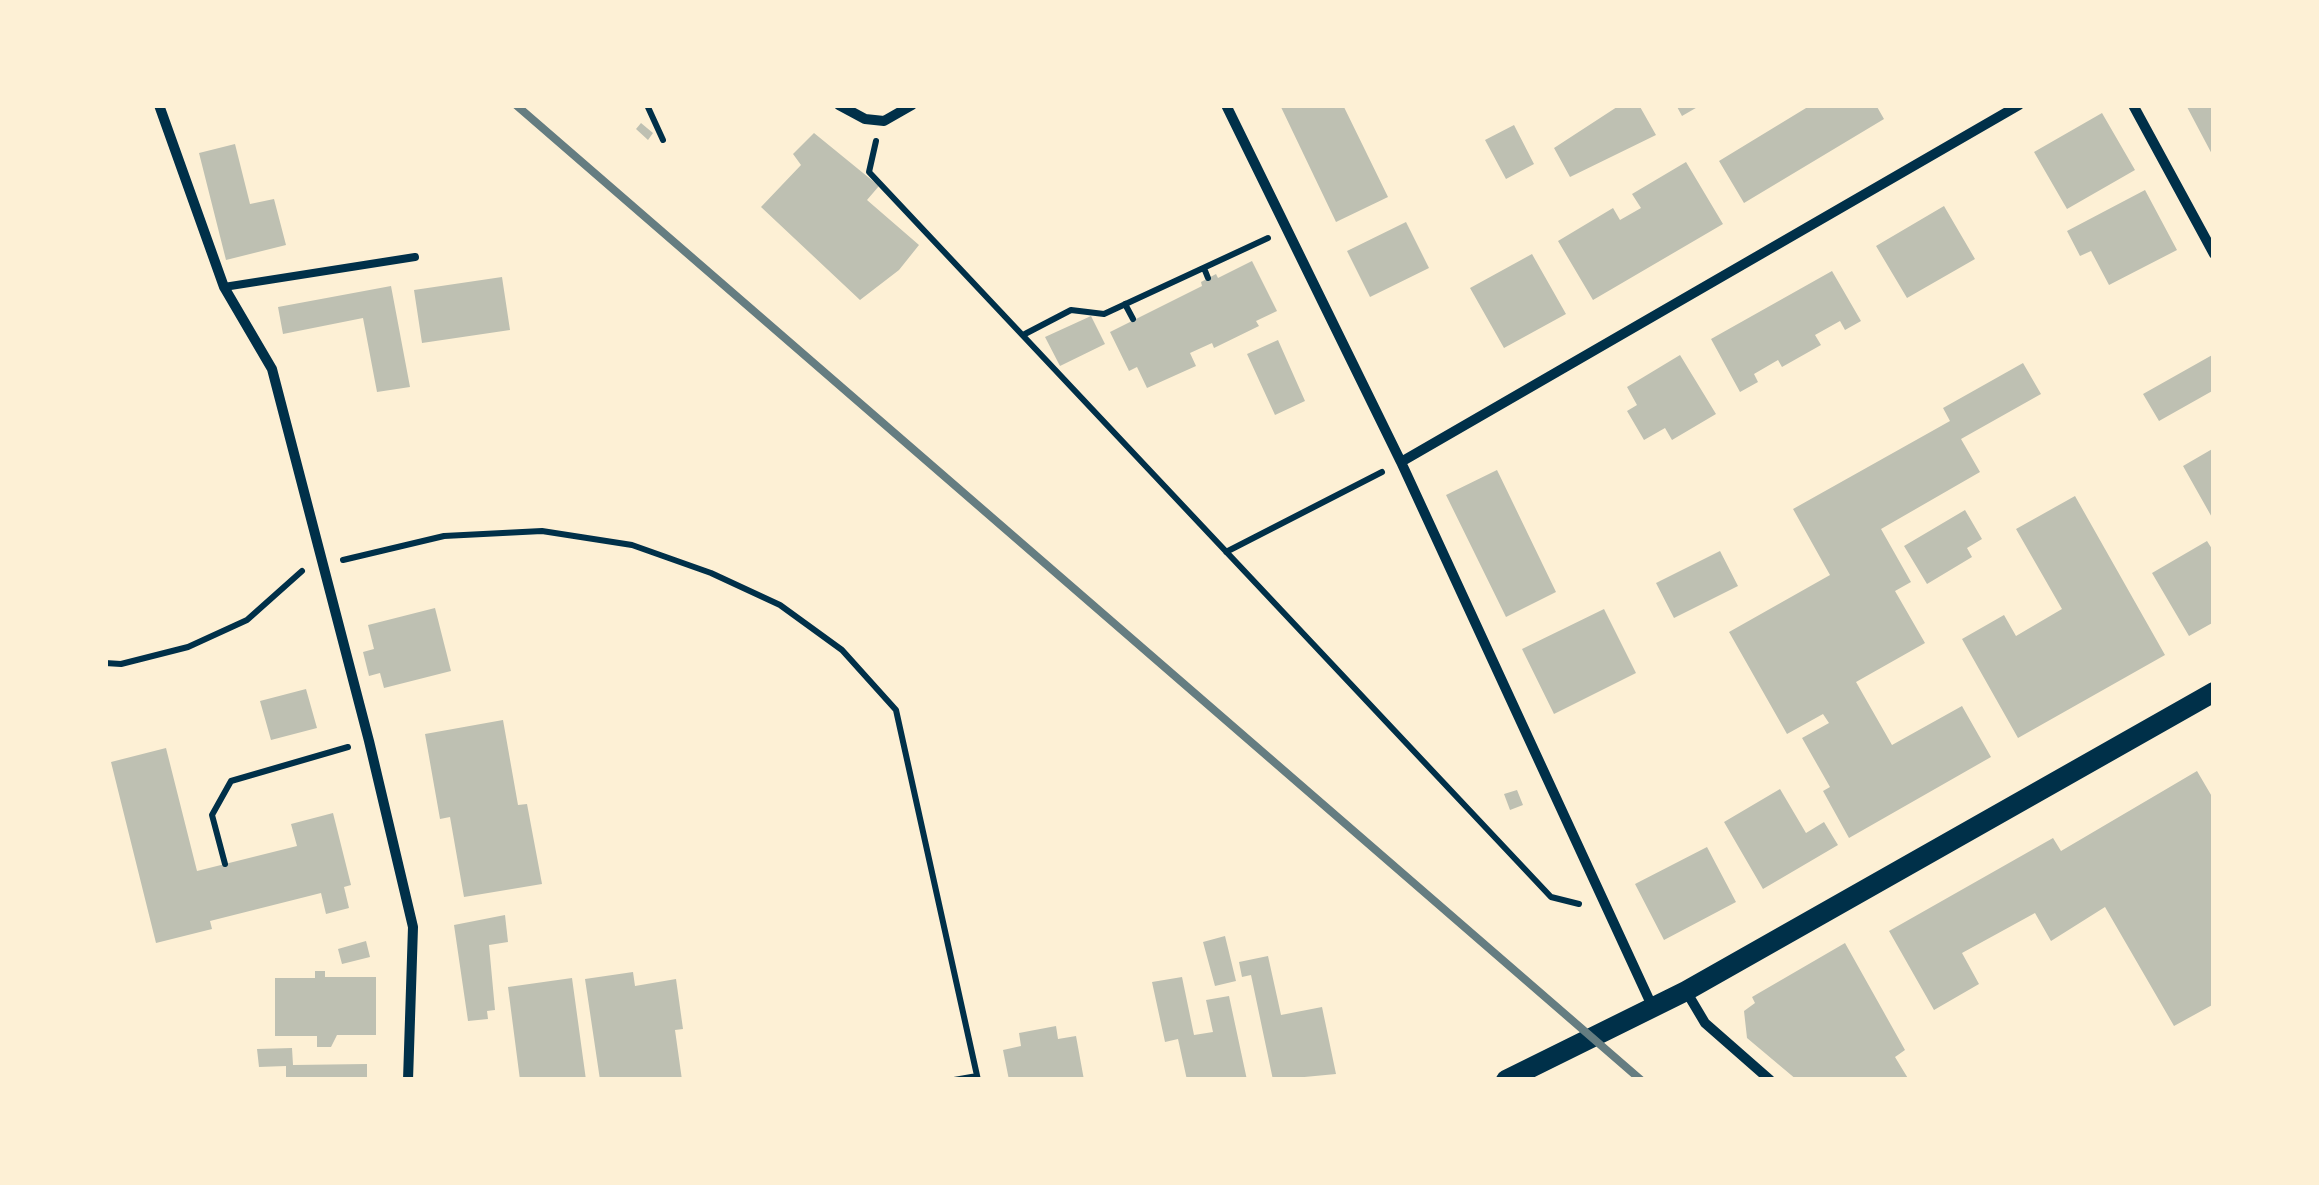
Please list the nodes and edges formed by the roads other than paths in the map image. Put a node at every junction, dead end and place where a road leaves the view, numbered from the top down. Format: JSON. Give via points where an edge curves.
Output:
{"nodes":[{"id":1,"x":159,"y":105,"type":"edge"},
{"id":2,"x":839,"y":105,"type":"edge"},
{"id":3,"x":912,"y":105,"type":"edge"},
{"id":4,"x":1226,"y":105,"type":"edge"},
{"id":5,"x":2019,"y":105,"type":"edge"},
{"id":6,"x":2133,"y":105,"type":"edge"},
{"id":7,"x":2214,"y":254,"type":"edge"},
{"id":8,"x":415,"y":257,"type":"dead end"},
{"id":9,"x":224,"y":287,"type":"junction"},
{"id":10,"x":1401,"y":462,"type":"junction"},
{"id":11,"x":2214,"y":692,"type":"edge"},
{"id":12,"x":1686,"y":991,"type":"junction"},
{"id":13,"x":1653,"y":1009,"type":"junction"},
{"id":14,"x":408,"y":1080,"type":"edge"},
{"id":15,"x":1506,"y":1080,"type":"edge"},
{"id":16,"x":1770,"y":1080,"type":"edge"}],
"edges":[{"from":1,"to":9,"type":"street"},
{"from":2,"to":3,"type":"street","via":[[884,121]]},
{"from":4,"to":10,"type":"street"},
{"from":5,"to":10,"type":"street"},
{"from":6,"to":7,"type":"street"},
{"from":8,"to":9,"type":"lane"},
{"from":9,"to":14,"type":"street","via":[[272,369],[414,927]]},
{"from":10,"to":13,"type":"street"},
{"from":11,"to":12,"type":"main road"},
{"from":12,"to":13,"type":"main road"},
{"from":12,"to":16,"type":"street","via":[[1704,1023]]},
{"from":13,"to":15,"type":"main road"}]}
